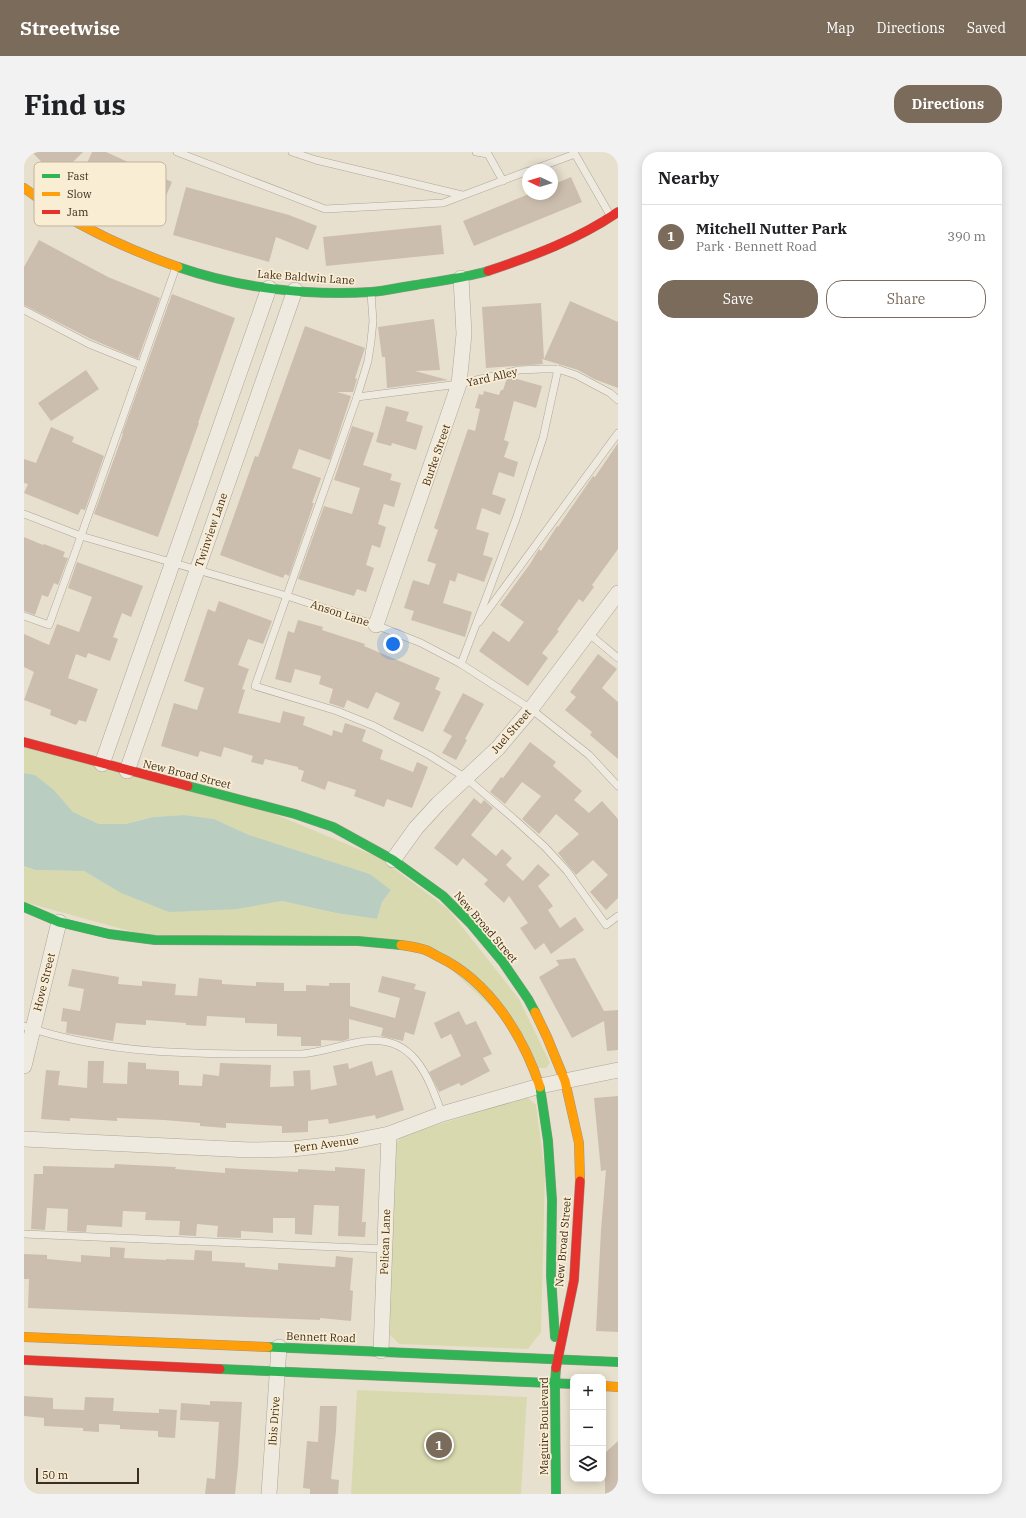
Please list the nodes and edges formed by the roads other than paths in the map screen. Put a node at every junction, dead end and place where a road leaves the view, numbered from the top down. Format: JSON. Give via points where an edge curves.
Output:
{"nodes":[{"id":1,"x":177,"y":152,"type":"edge"},
{"id":2,"x":292,"y":152,"type":"edge"},
{"id":3,"x":476,"y":152,"type":"edge"},
{"id":4,"x":548,"y":164,"type":"edge"},
{"id":5,"x":522,"y":173,"type":"edge"},
{"id":6,"x":503,"y":180,"type":"junction"},
{"id":7,"x":24,"y":188,"type":"edge"},
{"id":8,"x":463,"y":195,"type":"junction"},
{"id":9,"x":34,"y":196,"type":"edge"},
{"id":10,"x":616,"y":219,"type":"edge"},
{"id":11,"x":84,"y":226,"type":"edge"},
{"id":12,"x":176,"y":267,"type":"junction"},
{"id":13,"x":461,"y":278,"type":"junction"},
{"id":14,"x":268,"y":288,"type":"junction"},
{"id":15,"x":295,"y":290,"type":"junction"},
{"id":16,"x":371,"y":292,"type":"junction"},
{"id":17,"x":24,"y":310,"type":"edge"},
{"id":18,"x":141,"y":365,"type":"junction"},
{"id":19,"x":558,"y":369,"type":"junction"},
{"id":20,"x":459,"y":384,"type":"junction"},
{"id":21,"x":357,"y":397,"type":"junction"},
{"id":22,"x":618,"y":400,"type":"edge"},
{"id":23,"x":618,"y":433,"type":"edge"},
{"id":24,"x":24,"y":514,"type":"edge"},
{"id":25,"x":81,"y":536,"type":"junction"},
{"id":26,"x":172,"y":563,"type":"junction"},
{"id":27,"x":197,"y":571,"type":"junction"},
{"id":28,"x":618,"y":593,"type":"edge"},
{"id":29,"x":287,"y":596,"type":"junction"},
{"id":30,"x":24,"y":616,"type":"edge"},
{"id":31,"x":376,"y":625,"type":"junction"},
{"id":32,"x":473,"y":631,"type":"junction"},
{"id":33,"x":588,"y":633,"type":"junction"},
{"id":34,"x":618,"y":658,"type":"edge"},
{"id":35,"x":461,"y":664,"type":"junction"},
{"id":36,"x":531,"y":710,"type":"junction"},
{"id":37,"x":24,"y":742,"type":"edge"},
{"id":38,"x":102,"y":764,"type":"junction"},
{"id":39,"x":127,"y":771,"type":"junction"},
{"id":40,"x":466,"y":778,"type":"junction"},
{"id":41,"x":618,"y":786,"type":"edge"},
{"id":42,"x":393,"y":860,"type":"junction"},
{"id":43,"x":24,"y":908,"type":"edge"},
{"id":44,"x":618,"y":916,"type":"edge"},
{"id":45,"x":59,"y":922,"type":"junction"},
{"id":46,"x":28,"y":1028,"type":"edge"},
{"id":47,"x":24,"y":1066,"type":"edge"},
{"id":48,"x":618,"y":1070,"type":"edge"},
{"id":49,"x":565,"y":1081,"type":"junction"},
{"id":50,"x":540,"y":1086,"type":"junction"},
{"id":51,"x":442,"y":1114,"type":"junction"},
{"id":52,"x":389,"y":1134,"type":"junction"},
{"id":53,"x":24,"y":1139,"type":"edge"},
{"id":54,"x":24,"y":1234,"type":"edge"},
{"id":55,"x":385,"y":1249,"type":"junction"},
{"id":56,"x":24,"y":1337,"type":"edge"},
{"id":57,"x":279,"y":1347,"type":"junction"},
{"id":58,"x":382,"y":1351,"type":"junction"},
{"id":59,"x":557,"y":1359,"type":"junction"},
{"id":60,"x":24,"y":1360,"type":"edge"},
{"id":61,"x":618,"y":1362,"type":"edge"},
{"id":62,"x":278,"y":1371,"type":"junction"},
{"id":63,"x":555,"y":1383,"type":"junction"},
{"id":64,"x":570,"y":1384,"type":"edge"},
{"id":65,"x":606,"y":1386,"type":"edge"},
{"id":66,"x":618,"y":1387,"type":"edge"},
{"id":67,"x":269,"y":1494,"type":"edge"},
{"id":68,"x":556,"y":1494,"type":"edge"}],
"edges":[{"from":1,"to":8,"type":"lane","via":[[325,209],[443,203]]},
{"from":2,"to":8,"type":"lane"},
{"from":3,"to":6,"type":"lane","via":[[488,154]]},
{"from":4,"to":10,"type":"lane","via":[[575,154]]},
{"from":5,"to":6,"type":"lane"},
{"from":6,"to":8,"type":"lane"},
{"from":7,"to":9,"type":"street","name":"Lake Baldwin Lane"},
{"from":10,"to":13,"type":"street","name":"Lake Baldwin Lane","via":[[566,242]]},
{"from":11,"to":12,"type":"street","name":"Lake Baldwin Lane","via":[[129,249]]},
{"from":12,"to":14,"type":"street","name":"Lake Baldwin Lane"},
{"from":12,"to":18,"type":"lane"},
{"from":13,"to":16,"type":"street","name":"Lake Baldwin Lane"},
{"from":13,"to":20,"type":"street","name":"Burke Street","via":[[464,334]]},
{"from":14,"to":15,"type":"street","name":"Lake Baldwin Lane"},
{"from":14,"to":26,"type":"street"},
{"from":15,"to":16,"type":"street","name":"Lake Baldwin Lane"},
{"from":15,"to":27,"type":"street","name":"Twinview Lane"},
{"from":16,"to":21,"type":"lane","via":[[371,341]]},
{"from":17,"to":18,"type":"lane","via":[[89,344]]},
{"from":18,"to":25,"type":"lane"},
{"from":19,"to":20,"type":"lane","name":"Yard Alley","via":[[519,370]]},
{"from":19,"to":22,"type":"lane","name":"Yard Alley","via":[[591,381]]},
{"from":19,"to":32,"type":"lane","via":[[543,438],[516,519]]},
{"from":20,"to":21,"type":"lane","name":"Yard Alley"},
{"from":20,"to":31,"type":"street","name":"Burke Street"},
{"from":21,"to":29,"type":"lane"},
{"from":23,"to":32,"type":"lane"},
{"from":24,"to":25,"type":"lane","name":"Anson Lane"},
{"from":25,"to":26,"type":"lane","name":"Anson Lane"},
{"from":25,"to":30,"type":"lane","via":[[49,625]]},
{"from":26,"to":27,"type":"lane","name":"Anson Lane"},
{"from":26,"to":38,"type":"street"},
{"from":27,"to":29,"type":"lane","name":"Anson Lane"},
{"from":27,"to":39,"type":"street","name":"Twinview Lane"},
{"from":28,"to":33,"type":"street","name":"Juel Street"},
{"from":29,"to":31,"type":"lane","name":"Anson Lane"},
{"from":29,"to":40,"type":"lane","via":[[255,686],[337,711],[374,726],[429,754]]},
{"from":31,"to":35,"type":"lane","name":"Anson Lane","via":[[421,643]]},
{"from":32,"to":35,"type":"lane"},
{"from":33,"to":34,"type":"lane"},
{"from":33,"to":36,"type":"street","name":"Juel Street"},
{"from":35,"to":36,"type":"lane","name":"Anson Lane"},
{"from":36,"to":40,"type":"street","name":"Juel Street","via":[[498,748]]},
{"from":36,"to":41,"type":"lane","name":"Anson Lane","via":[[589,755]]},
{"from":37,"to":38,"type":"street","name":"New Broad Street"},
{"from":38,"to":39,"type":"street","name":"New Broad Street"},
{"from":39,"to":42,"type":"street","name":"New Broad Street","via":[[295,814],[334,827]]},
{"from":40,"to":42,"type":"street","name":"Juel Street","via":[[416,828]]},
{"from":40,"to":44,"type":"lane","via":[[545,847],[606,925]]},
{"from":42,"to":49,"type":"street","name":"New Broad Street","via":[[443,896],[502,961],[528,999]]},
{"from":43,"to":45,"type":"street","name":"New Broad Street"},
{"from":45,"to":46,"type":"street","name":"Hove Street"},
{"from":45,"to":50,"type":"street","name":"New Broad Street","via":[[109,934],[155,940],[358,941],[393,943],[423,949],[452,963],[482,988],[506,1018],[526,1053]]},
{"from":46,"to":47,"type":"street","name":"Hove Street"},
{"from":46,"to":51,"type":"lane","via":[[111,1047],[186,1054],[302,1054],[365,1041],[396,1044],[410,1053],[422,1067],[431,1083]]},
{"from":48,"to":49,"type":"street","name":"Fern Avenue"},
{"from":49,"to":50,"type":"street","name":"Fern Avenue"},
{"from":49,"to":59,"type":"street","name":"New Broad Street","via":[[578,1143],[580,1190],[574,1280]]},
{"from":50,"to":51,"type":"street","name":"Fern Avenue"},
{"from":50,"to":59,"type":"street","name":"New Broad Street","via":[[548,1141],[552,1200],[550,1276]]},
{"from":51,"to":52,"type":"street","name":"Fern Avenue"},
{"from":52,"to":53,"type":"street","name":"Fern Avenue","via":[[293,1149],[250,1150]]},
{"from":52,"to":55,"type":"street","name":"Pelican Lane"},
{"from":54,"to":55,"type":"lane"},
{"from":55,"to":58,"type":"street","name":"Pelican Lane"},
{"from":56,"to":57,"type":"street","name":"Bennett Road"},
{"from":57,"to":58,"type":"street","name":"Bennett Road"},
{"from":57,"to":62,"type":"street","name":"Ibis Drive"},
{"from":58,"to":59,"type":"street","name":"Bennett Road"},
{"from":59,"to":61,"type":"street","name":"Bennett Road"},
{"from":59,"to":63,"type":"street","name":"Maguire Boulevard"},
{"from":60,"to":62,"type":"street"},
{"from":62,"to":63,"type":"street"},
{"from":62,"to":67,"type":"street","name":"Ibis Drive"},
{"from":63,"to":64,"type":"street"},
{"from":63,"to":68,"type":"street","name":"Maguire Boulevard"},
{"from":65,"to":66,"type":"street"}]}
